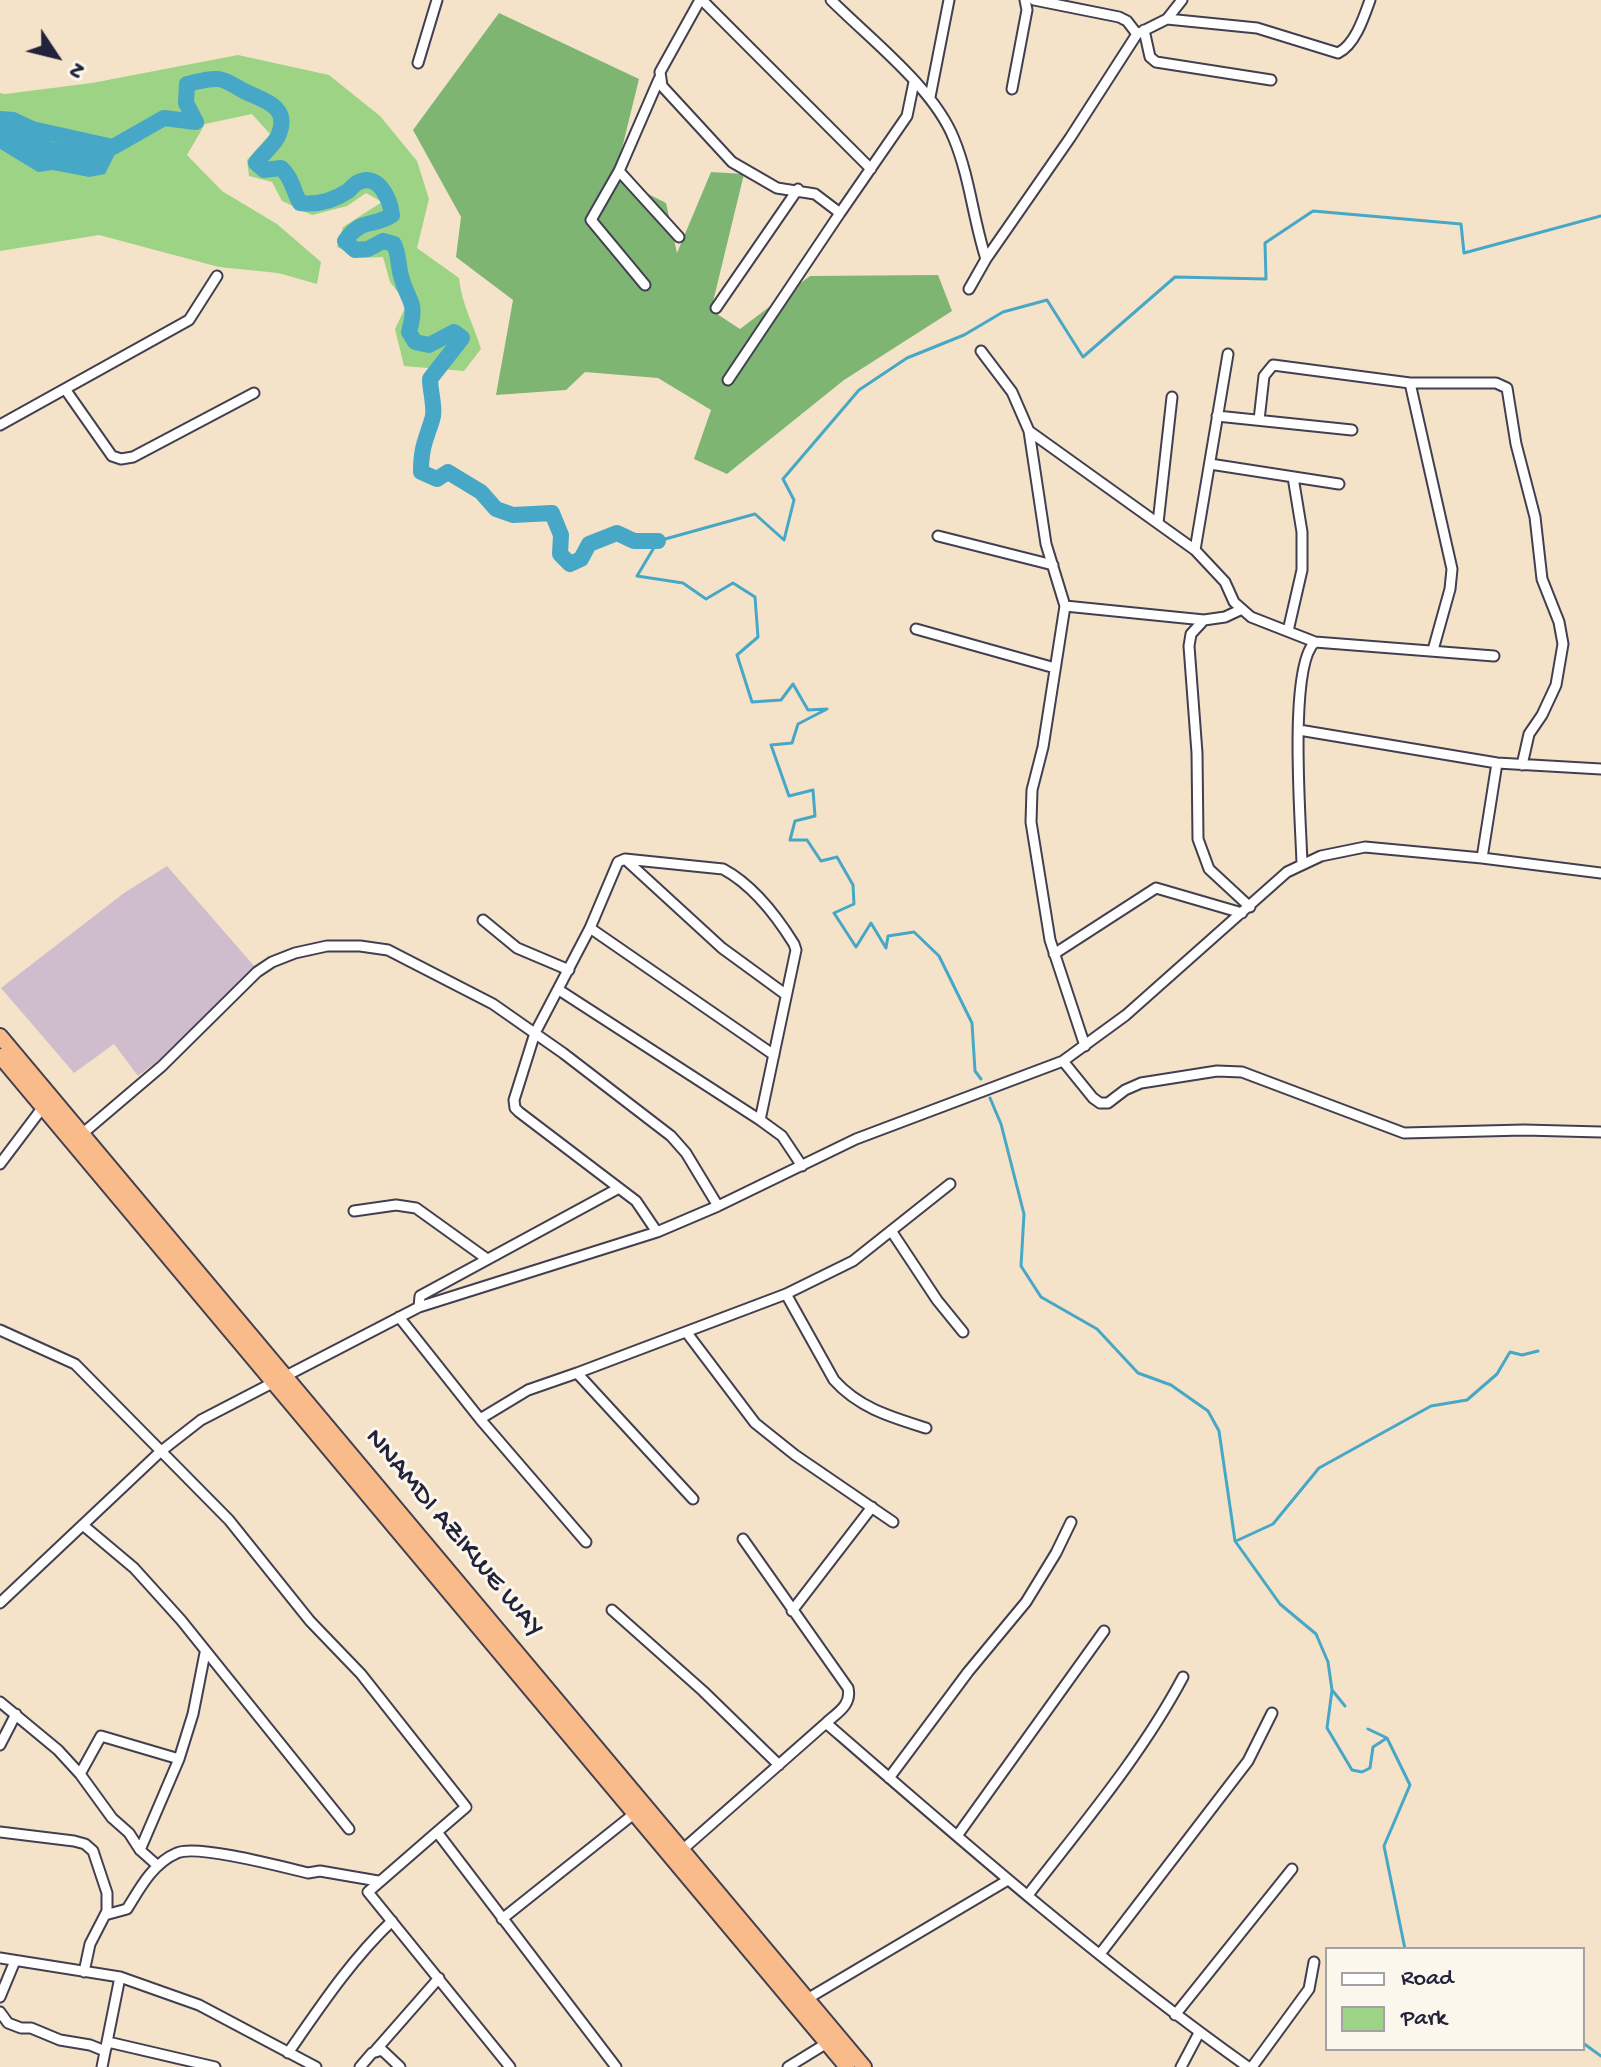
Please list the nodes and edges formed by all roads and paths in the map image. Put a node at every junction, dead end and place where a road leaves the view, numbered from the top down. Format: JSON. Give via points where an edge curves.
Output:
{"nodes":[{"id":1,"x":437,"y":0,"type":"edge"},
{"id":2,"x":701,"y":0,"type":"edge"},
{"id":3,"x":831,"y":0,"type":"edge"},
{"id":4,"x":949,"y":0,"type":"edge"},
{"id":5,"x":1025,"y":0,"type":"edge"},
{"id":6,"x":1034,"y":0,"type":"edge"},
{"id":7,"x":1182,"y":0,"type":"edge"},
{"id":8,"x":1370,"y":0,"type":"edge"},
{"id":9,"x":1167,"y":19,"type":"junction"},
{"id":10,"x":1141,"y":32,"type":"junction"},
{"id":11,"x":418,"y":63,"type":"dead end"},
{"id":12,"x":659,"y":79,"type":"junction"},
{"id":13,"x":1271,"y":80,"type":"dead end"},
{"id":14,"x":914,"y":82,"type":"junction"},
{"id":15,"x":1012,"y":89,"type":"dead end"},
{"id":16,"x":930,"y":97,"type":"junction"},
{"id":17,"x":871,"y":169,"type":"junction"},
{"id":18,"x":619,"y":171,"type":"junction"},
{"id":19,"x":798,"y":189,"type":"junction"},
{"id":20,"x":840,"y":213,"type":"junction"},
{"id":21,"x":679,"y":237,"type":"dead end"},
{"id":22,"x":986,"y":259,"type":"junction"},
{"id":23,"x":217,"y":276,"type":"dead end"},
{"id":24,"x":645,"y":285,"type":"dead end"},
{"id":25,"x":969,"y":289,"type":"dead end"},
{"id":26,"x":716,"y":308,"type":"dead end"},
{"id":27,"x":981,"y":351,"type":"dead end"},
{"id":28,"x":1228,"y":354,"type":"dead end"},
{"id":29,"x":728,"y":380,"type":"dead end"},
{"id":30,"x":1410,"y":383,"type":"junction"},
{"id":31,"x":65,"y":389,"type":"junction"},
{"id":32,"x":254,"y":393,"type":"dead end"},
{"id":33,"x":1172,"y":397,"type":"dead end"},
{"id":34,"x":1217,"y":416,"type":"junction"},
{"id":35,"x":1259,"y":420,"type":"junction"},
{"id":36,"x":0,"y":425,"type":"edge"},
{"id":37,"x":1352,"y":430,"type":"dead end"},
{"id":38,"x":1029,"y":431,"type":"junction"},
{"id":39,"x":1210,"y":464,"type":"junction"},
{"id":40,"x":1293,"y":477,"type":"junction"},
{"id":41,"x":1339,"y":484,"type":"dead end"},
{"id":42,"x":1158,"y":523,"type":"junction"},
{"id":43,"x":938,"y":536,"type":"dead end"},
{"id":44,"x":1195,"y":550,"type":"junction"},
{"id":45,"x":1053,"y":565,"type":"junction"},
{"id":46,"x":1065,"y":606,"type":"junction"},
{"id":47,"x":1240,"y":610,"type":"junction"},
{"id":48,"x":1204,"y":620,"type":"junction"},
{"id":49,"x":916,"y":629,"type":"dead end"},
{"id":50,"x":1288,"y":631,"type":"junction"},
{"id":51,"x":1315,"y":642,"type":"junction"},
{"id":52,"x":1433,"y":650,"type":"junction"},
{"id":53,"x":1494,"y":656,"type":"dead end"},
{"id":54,"x":1055,"y":668,"type":"junction"},
{"id":55,"x":1299,"y":730,"type":"junction"},
{"id":56,"x":1497,"y":763,"type":"junction"},
{"id":57,"x":1522,"y":765,"type":"junction"},
{"id":58,"x":1601,"y":769,"type":"edge"},
{"id":59,"x":1482,"y":858,"type":"junction"},
{"id":60,"x":625,"y":859,"type":"junction"},
{"id":61,"x":1302,"y":864,"type":"junction"},
{"id":62,"x":1601,"y":873,"type":"edge"},
{"id":63,"x":1246,"y":910,"type":"junction"},
{"id":64,"x":483,"y":920,"type":"dead end"},
{"id":65,"x":590,"y":928,"type":"junction"},
{"id":66,"x":1054,"y":954,"type":"junction"},
{"id":67,"x":569,"y":970,"type":"junction"},
{"id":68,"x":559,"y":990,"type":"junction"},
{"id":69,"x":785,"y":994,"type":"junction"},
{"id":70,"x":535,"y":1033,"type":"junction"},
{"id":71,"x":0,"y":1036,"type":"edge"},
{"id":72,"x":1085,"y":1046,"type":"junction"},
{"id":73,"x":774,"y":1055,"type":"junction"},
{"id":74,"x":0,"y":1056,"type":"edge"},
{"id":75,"x":1063,"y":1061,"type":"junction"},
{"id":76,"x":47,"y":1102,"type":"junction"},
{"id":77,"x":760,"y":1120,"type":"junction"},
{"id":78,"x":1601,"y":1132,"type":"edge"},
{"id":79,"x":82,"y":1134,"type":"junction"},
{"id":80,"x":0,"y":1164,"type":"edge"},
{"id":81,"x":802,"y":1166,"type":"junction"},
{"id":82,"x":950,"y":1184,"type":"dead end"},
{"id":83,"x":619,"y":1188,"type":"junction"},
{"id":84,"x":718,"y":1206,"type":"junction"},
{"id":85,"x":354,"y":1211,"type":"dead end"},
{"id":86,"x":657,"y":1232,"type":"junction"},
{"id":87,"x":892,"y":1232,"type":"junction"},
{"id":88,"x":487,"y":1259,"type":"junction"},
{"id":89,"x":786,"y":1294,"type":"junction"},
{"id":90,"x":419,"y":1307,"type":"junction"},
{"id":91,"x":399,"y":1317,"type":"junction"},
{"id":92,"x":0,"y":1330,"type":"edge"},
{"id":93,"x":963,"y":1332,"type":"dead end"},
{"id":94,"x":687,"y":1333,"type":"junction"},
{"id":95,"x":577,"y":1373,"type":"junction"},
{"id":96,"x":279,"y":1378,"type":"junction"},
{"id":97,"x":480,"y":1419,"type":"junction"},
{"id":98,"x":926,"y":1428,"type":"dead end"},
{"id":99,"x":160,"y":1452,"type":"junction"},
{"id":100,"x":693,"y":1499,"type":"dead end"},
{"id":101,"x":872,"y":1507,"type":"junction"},
{"id":102,"x":893,"y":1522,"type":"dead end"},
{"id":103,"x":1071,"y":1522,"type":"dead end"},
{"id":104,"x":84,"y":1526,"type":"junction"},
{"id":105,"x":743,"y":1539,"type":"dead end"},
{"id":106,"x":586,"y":1542,"type":"dead end"},
{"id":107,"x":0,"y":1603,"type":"edge"},
{"id":108,"x":612,"y":1610,"type":"dead end"},
{"id":109,"x":792,"y":1611,"type":"junction"},
{"id":110,"x":1104,"y":1631,"type":"dead end"},
{"id":111,"x":205,"y":1653,"type":"junction"},
{"id":112,"x":1183,"y":1677,"type":"dead end"},
{"id":113,"x":0,"y":1702,"type":"edge"},
{"id":114,"x":1272,"y":1713,"type":"dead end"},
{"id":115,"x":16,"y":1714,"type":"junction"},
{"id":116,"x":826,"y":1723,"type":"junction"},
{"id":117,"x":0,"y":1745,"type":"edge"},
{"id":118,"x":179,"y":1759,"type":"junction"},
{"id":119,"x":779,"y":1765,"type":"junction"},
{"id":120,"x":80,"y":1774,"type":"junction"},
{"id":121,"x":889,"y":1778,"type":"junction"},
{"id":122,"x":635,"y":1813,"type":"junction"},
{"id":123,"x":349,"y":1829,"type":"dead end"},
{"id":124,"x":0,"y":1832,"type":"edge"},
{"id":125,"x":437,"y":1832,"type":"junction"},
{"id":126,"x":957,"y":1836,"type":"junction"},
{"id":127,"x":140,"y":1850,"type":"junction"},
{"id":128,"x":682,"y":1850,"type":"junction"},
{"id":129,"x":158,"y":1866,"type":"junction"},
{"id":130,"x":1292,"y":1869,"type":"dead end"},
{"id":131,"x":1008,"y":1880,"type":"junction"},
{"id":132,"x":378,"y":1881,"type":"junction"},
{"id":133,"x":1028,"y":1895,"type":"junction"},
{"id":134,"x":105,"y":1915,"type":"junction"},
{"id":135,"x":502,"y":1919,"type":"junction"},
{"id":136,"x":392,"y":1921,"type":"junction"},
{"id":137,"x":1100,"y":1954,"type":"junction"},
{"id":138,"x":0,"y":1958,"type":"edge"},
{"id":139,"x":15,"y":1961,"type":"junction"},
{"id":140,"x":1314,"y":1962,"type":"dead end"},
{"id":141,"x":84,"y":1972,"type":"junction"},
{"id":142,"x":120,"y":1977,"type":"junction"},
{"id":143,"x":439,"y":1978,"type":"junction"},
{"id":144,"x":0,"y":1997,"type":"edge"},
{"id":145,"x":807,"y":1999,"type":"junction"},
{"id":146,"x":0,"y":2012,"type":"edge"},
{"id":147,"x":1175,"y":2015,"type":"junction"},
{"id":148,"x":1199,"y":2033,"type":"junction"},
{"id":149,"x":108,"y":2042,"type":"junction"},
{"id":150,"x":827,"y":2043,"type":"junction"},
{"id":151,"x":375,"y":2051,"type":"junction"},
{"id":152,"x":288,"y":2053,"type":"junction"},
{"id":153,"x":163,"y":2062,"type":"edge"},
{"id":154,"x":102,"y":2067,"type":"edge"},
{"id":155,"x":215,"y":2067,"type":"edge"},
{"id":156,"x":316,"y":2067,"type":"edge"},
{"id":157,"x":360,"y":2067,"type":"edge"},
{"id":158,"x":400,"y":2067,"type":"edge"},
{"id":159,"x":510,"y":2067,"type":"edge"},
{"id":160,"x":616,"y":2067,"type":"edge"},
{"id":161,"x":788,"y":2067,"type":"edge"},
{"id":162,"x":847,"y":2067,"type":"edge"},
{"id":163,"x":864,"y":2067,"type":"edge"},
{"id":164,"x":1181,"y":2067,"type":"edge"},
{"id":165,"x":1250,"y":2067,"type":"edge"}],
"edges":[{"from":1,"to":11,"type":"street"},
{"from":2,"to":12,"type":"street"},
{"from":2,"to":17,"type":"street"},
{"from":3,"to":14,"type":"street"},
{"from":4,"to":16,"type":"street"},
{"from":5,"to":15,"type":"street"},
{"from":6,"to":10,"type":"street","via":[[1119,17]]},
{"from":7,"to":9,"type":"street"},
{"from":8,"to":9,"type":"street","via":[[1357,32],[1338,53],[1257,28]]},
{"from":9,"to":10,"type":"street"},
{"from":10,"to":13,"type":"street","via":[[1156,62]]},
{"from":10,"to":22,"type":"street"},
{"from":12,"to":18,"type":"street"},
{"from":12,"to":19,"type":"street","via":[[732,162],[777,188]]},
{"from":14,"to":16,"type":"street"},
{"from":14,"to":17,"type":"street","via":[[907,116]]},
{"from":16,"to":22,"type":"street","via":[[953,137]]},
{"from":17,"to":20,"type":"street"},
{"from":18,"to":21,"type":"street"},
{"from":18,"to":24,"type":"street","via":[[591,220]]},
{"from":19,"to":20,"type":"street","via":[[815,194]]},
{"from":19,"to":26,"type":"street"},
{"from":20,"to":29,"type":"street"},
{"from":22,"to":25,"type":"street"},
{"from":23,"to":31,"type":"street","via":[[189,320]]},
{"from":27,"to":38,"type":"street","via":[[1012,392]]},
{"from":28,"to":34,"type":"street"},
{"from":30,"to":35,"type":"street","via":[[1273,365],[1264,376]]},
{"from":30,"to":52,"type":"street","via":[[1452,569]]},
{"from":30,"to":57,"type":"street","via":[[1496,383],[1507,388],[1535,517],[1542,579],[1563,644],[1556,685],[1529,734]]},
{"from":31,"to":32,"type":"street","via":[[112,456],[121,459]]},
{"from":31,"to":36,"type":"street"},
{"from":33,"to":42,"type":"street"},
{"from":34,"to":35,"type":"street"},
{"from":34,"to":39,"type":"street"},
{"from":35,"to":37,"type":"street"},
{"from":38,"to":42,"type":"street"},
{"from":38,"to":45,"type":"street"},
{"from":39,"to":40,"type":"street"},
{"from":39,"to":44,"type":"street"},
{"from":40,"to":41,"type":"street"},
{"from":40,"to":50,"type":"street","via":[[1302,570]]},
{"from":42,"to":44,"type":"street"},
{"from":43,"to":45,"type":"street"},
{"from":44,"to":47,"type":"street","via":[[1225,582]]},
{"from":45,"to":46,"type":"street"},
{"from":46,"to":48,"type":"street"},
{"from":46,"to":54,"type":"street"},
{"from":47,"to":48,"type":"street"},
{"from":47,"to":50,"type":"street"},
{"from":48,"to":63,"type":"street","via":[[1191,634],[1189,646],[1198,839],[1209,869]]},
{"from":49,"to":54,"type":"street"},
{"from":50,"to":51,"type":"street"},
{"from":51,"to":52,"type":"street"},
{"from":51,"to":55,"type":"street","via":[[1302,669]]},
{"from":52,"to":53,"type":"street"},
{"from":54,"to":66,"type":"street","via":[[1030,807]]},
{"from":55,"to":56,"type":"street"},
{"from":55,"to":61,"type":"street"},
{"from":56,"to":57,"type":"street"},
{"from":56,"to":59,"type":"street"},
{"from":57,"to":58,"type":"street"},
{"from":59,"to":61,"type":"street","via":[[1365,847]]},
{"from":59,"to":62,"type":"street"},
{"from":60,"to":65,"type":"street","via":[[618,862]]},
{"from":60,"to":69,"type":"street","via":[[722,948]]},
{"from":60,"to":69,"type":"street","via":[[723,869],[735,875],[762,900],[794,944]]},
{"from":61,"to":63,"type":"street"},
{"from":63,"to":66,"type":"street","via":[[1156,888]]},
{"from":63,"to":72,"type":"street"},
{"from":64,"to":67,"type":"street","via":[[517,948]]},
{"from":65,"to":67,"type":"street"},
{"from":65,"to":73,"type":"street"},
{"from":66,"to":72,"type":"street"},
{"from":67,"to":68,"type":"street"},
{"from":68,"to":70,"type":"street"},
{"from":68,"to":77,"type":"street"},
{"from":69,"to":73,"type":"street"},
{"from":70,"to":79,"type":"street","via":[[493,1004],[388,950],[327,946],[295,953],[257,972],[162,1066]]},
{"from":70,"to":83,"type":"street","via":[[515,1108]]},
{"from":70,"to":84,"type":"street","via":[[671,1136]]},
{"from":71,"to":76,"type":"highway","name":"NNAMDI AZIKWE WAY"},
{"from":72,"to":75,"type":"street"},
{"from":73,"to":77,"type":"street"},
{"from":74,"to":76,"type":"highway","name":"NNAMDI AZIKWE WAY"},
{"from":75,"to":78,"type":"street","via":[[1100,1103],[1141,1083],[1242,1072],[1404,1133]]},
{"from":75,"to":81,"type":"street","via":[[856,1139]]},
{"from":76,"to":79,"type":"highway","name":"NNAMDI AZIKWE WAY"},
{"from":76,"to":80,"type":"street"},
{"from":76,"to":96,"type":"highway","name":"NNAMDI AZIKWE WAY"},
{"from":77,"to":81,"type":"street","via":[[782,1136]]},
{"from":79,"to":96,"type":"highway","name":"NNAMDI AZIKWE WAY"},
{"from":81,"to":84,"type":"street"},
{"from":82,"to":87,"type":"street"},
{"from":83,"to":86,"type":"street","via":[[636,1201]]},
{"from":83,"to":88,"type":"street"},
{"from":84,"to":86,"type":"street"},
{"from":85,"to":88,"type":"street","via":[[416,1208]]},
{"from":86,"to":90,"type":"street"},
{"from":87,"to":89,"type":"street","via":[[853,1261]]},
{"from":87,"to":93,"type":"street"},
{"from":88,"to":90,"type":"street","via":[[420,1296]]},
{"from":89,"to":94,"type":"street"},
{"from":89,"to":98,"type":"street","via":[[844,1391],[878,1412]]},
{"from":90,"to":91,"type":"street"},
{"from":91,"to":96,"type":"street"},
{"from":91,"to":97,"type":"street"},
{"from":92,"to":99,"type":"street","via":[[75,1364]]},
{"from":94,"to":95,"type":"street"},
{"from":94,"to":101,"type":"street","via":[[755,1423]]},
{"from":95,"to":97,"type":"street","via":[[528,1390]]},
{"from":95,"to":100,"type":"street"},
{"from":96,"to":99,"type":"street","via":[[201,1420]]},
{"from":96,"to":122,"type":"highway","name":"NNAMDI AZIKWE WAY"},
{"from":96,"to":128,"type":"highway","name":"NNAMDI AZIKWE WAY"},
{"from":97,"to":106,"type":"street"},
{"from":99,"to":104,"type":"street"},
{"from":99,"to":125,"type":"street","via":[[229,1520],[466,1807]]},
{"from":101,"to":102,"type":"street"},
{"from":101,"to":109,"type":"street"},
{"from":103,"to":121,"type":"street","via":[[1026,1602]]},
{"from":104,"to":107,"type":"street"},
{"from":104,"to":111,"type":"street","via":[[134,1568]]},
{"from":105,"to":109,"type":"street"},
{"from":108,"to":119,"type":"street"},
{"from":109,"to":116,"type":"street","via":[[848,1688],[848,1703]]},
{"from":110,"to":126,"type":"street"},
{"from":111,"to":118,"type":"street"},
{"from":111,"to":123,"type":"street"},
{"from":112,"to":133,"type":"street","via":[[1123,1771]]},
{"from":113,"to":115,"type":"street"},
{"from":114,"to":137,"type":"street","via":[[1248,1761]]},
{"from":115,"to":117,"type":"street"},
{"from":115,"to":120,"type":"street"},
{"from":116,"to":119,"type":"street"},
{"from":116,"to":121,"type":"street"},
{"from":118,"to":120,"type":"street","via":[[101,1736]]},
{"from":118,"to":127,"type":"street"},
{"from":119,"to":128,"type":"street"},
{"from":120,"to":127,"type":"street"},
{"from":121,"to":126,"type":"street"},
{"from":122,"to":135,"type":"street"},
{"from":122,"to":150,"type":"highway","name":"NNAMDI AZIKWE WAY"},
{"from":124,"to":134,"type":"street","via":[[85,1844],[102,1872]]},
{"from":125,"to":132,"type":"street"},
{"from":125,"to":135,"type":"street"},
{"from":126,"to":131,"type":"street"},
{"from":127,"to":129,"type":"street"},
{"from":128,"to":145,"type":"highway","name":"NNAMDI AZIKWE WAY"},
{"from":129,"to":132,"type":"street","via":[[179,1851]]},
{"from":129,"to":134,"type":"street","via":[[127,1909]]},
{"from":130,"to":147,"type":"street"},
{"from":131,"to":133,"type":"street"},
{"from":131,"to":145,"type":"street"},
{"from":132,"to":136,"type":"street","via":[[368,1892]]},
{"from":133,"to":137,"type":"street"},
{"from":134,"to":141,"type":"street","via":[[90,1944]]},
{"from":135,"to":160,"type":"street"},
{"from":136,"to":143,"type":"street"},
{"from":136,"to":152,"type":"street","via":[[333,1987]]},
{"from":137,"to":147,"type":"street"},
{"from":138,"to":139,"type":"street"},
{"from":139,"to":141,"type":"street"},
{"from":139,"to":144,"type":"street"},
{"from":140,"to":165,"type":"street","via":[[1309,1989]]},
{"from":141,"to":142,"type":"street"},
{"from":142,"to":149,"type":"street"},
{"from":142,"to":152,"type":"street","via":[[199,2005]]},
{"from":143,"to":151,"type":"street"},
{"from":143,"to":159,"type":"street"},
{"from":145,"to":163,"type":"highway","name":"NNAMDI AZIKWE WAY"},
{"from":146,"to":149,"type":"street","via":[[8,2023],[60,2040],[105,2051]]},
{"from":147,"to":148,"type":"street"},
{"from":148,"to":164,"type":"street"},
{"from":148,"to":165,"type":"street"},
{"from":149,"to":153,"type":"street"},
{"from":149,"to":154,"type":"street"},
{"from":150,"to":161,"type":"street"},
{"from":150,"to":162,"type":"highway","name":"NNAMDI AZIKWE WAY"},
{"from":151,"to":157,"type":"street"},
{"from":151,"to":158,"type":"street","via":[[382,2050]]},
{"from":152,"to":156,"type":"street"},
{"from":153,"to":155,"type":"street"}]}
